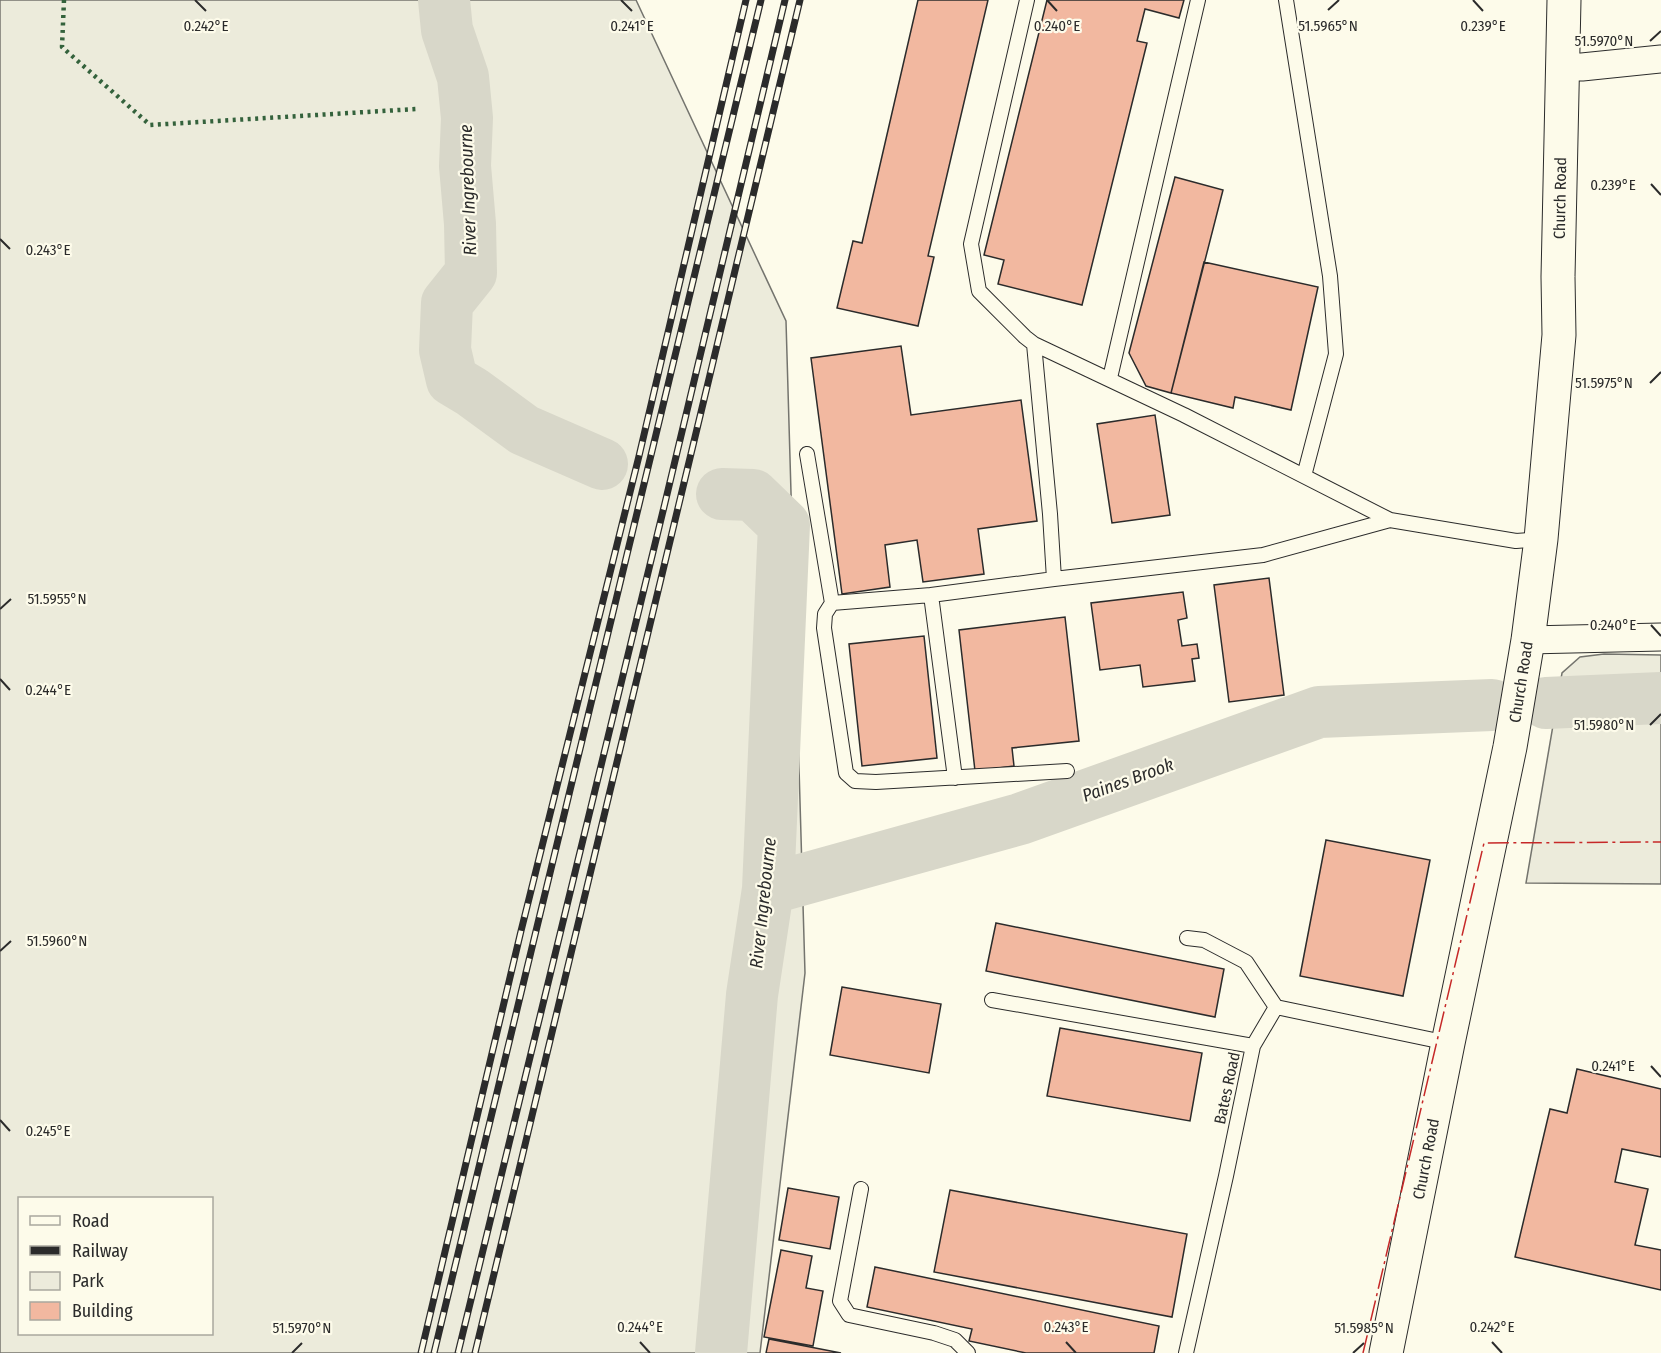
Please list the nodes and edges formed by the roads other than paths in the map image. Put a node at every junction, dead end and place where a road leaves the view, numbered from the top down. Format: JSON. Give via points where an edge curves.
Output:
{"nodes":[{"id":1,"x":1027,"y":0,"type":"edge"},
{"id":2,"x":1198,"y":0,"type":"edge"},
{"id":3,"x":1286,"y":0,"type":"edge"},
{"id":4,"x":1564,"y":0,"type":"edge"},
{"id":5,"x":1661,"y":59,"type":"edge"},
{"id":6,"x":1563,"y":67,"type":"junction"},
{"id":7,"x":1034,"y":344,"type":"junction"},
{"id":8,"x":1110,"y":378,"type":"junction"},
{"id":9,"x":807,"y":454,"type":"dead end"},
{"id":10,"x":1304,"y":476,"type":"junction"},
{"id":11,"x":1390,"y":520,"type":"junction"},
{"id":12,"x":1541,"y":538,"type":"junction"},
{"id":13,"x":1054,"y":579,"type":"junction"},
{"id":14,"x":931,"y":595,"type":"junction"},
{"id":15,"x":832,"y":603,"type":"junction"},
{"id":16,"x":1661,"y":637,"type":"edge"},
{"id":17,"x":1528,"y":640,"type":"junction"},
{"id":18,"x":1067,"y":771,"type":"dead end"},
{"id":19,"x":955,"y":778,"type":"junction"},
{"id":20,"x":1187,"y":938,"type":"dead end"},
{"id":21,"x":992,"y":1000,"type":"dead end"},
{"id":22,"x":1276,"y":1007,"type":"junction"},
{"id":23,"x":1448,"y":1043,"type":"junction"},
{"id":24,"x":1253,"y":1046,"type":"junction"},
{"id":25,"x":861,"y":1189,"type":"dead end"},
{"id":26,"x":968,"y":1353,"type":"edge"},
{"id":27,"x":1186,"y":1353,"type":"edge"},
{"id":28,"x":1386,"y":1353,"type":"edge"}],
"edges":[{"from":1,"to":7,"type":"lane","via":[[971,244],[980,291]]},
{"from":2,"to":8,"type":"lane"},
{"from":3,"to":10,"type":"lane","via":[[1330,276],[1336,354]]},
{"from":4,"to":6,"type":"street","name":"Church Road"},
{"from":5,"to":6,"type":"street"},
{"from":6,"to":12,"type":"street","name":"Church Road","via":[[1559,335]]},
{"from":7,"to":8,"type":"lane"},
{"from":7,"to":13,"type":"lane"},
{"from":8,"to":10,"type":"lane"},
{"from":9,"to":15,"type":"lane"},
{"from":10,"to":11,"type":"lane"},
{"from":11,"to":12,"type":"lane","via":[[1516,541]]},
{"from":11,"to":13,"type":"lane","via":[[1263,555]]},
{"from":12,"to":17,"type":"street","name":"Church Road"},
{"from":13,"to":14,"type":"lane"},
{"from":14,"to":15,"type":"lane"},
{"from":14,"to":19,"type":"lane"},
{"from":15,"to":19,"type":"lane","via":[[825,614],[824,628],[846,773],[855,781],[876,782]]},
{"from":16,"to":17,"type":"street"},
{"from":17,"to":23,"type":"street","name":"Church Road","via":[[1510,747]]},
{"from":18,"to":19,"type":"lane"},
{"from":20,"to":22,"type":"lane","via":[[1204,940],[1246,962]]},
{"from":21,"to":24,"type":"lane"},
{"from":22,"to":23,"type":"lane"},
{"from":22,"to":24,"type":"lane","name":"Bates Road"},
{"from":23,"to":28,"type":"street","name":"Church Road"},
{"from":24,"to":27,"type":"lane","name":"Bates Road"},
{"from":25,"to":26,"type":"lane","via":[[840,1301],[849,1316],[934,1333],[955,1340]]}]}
